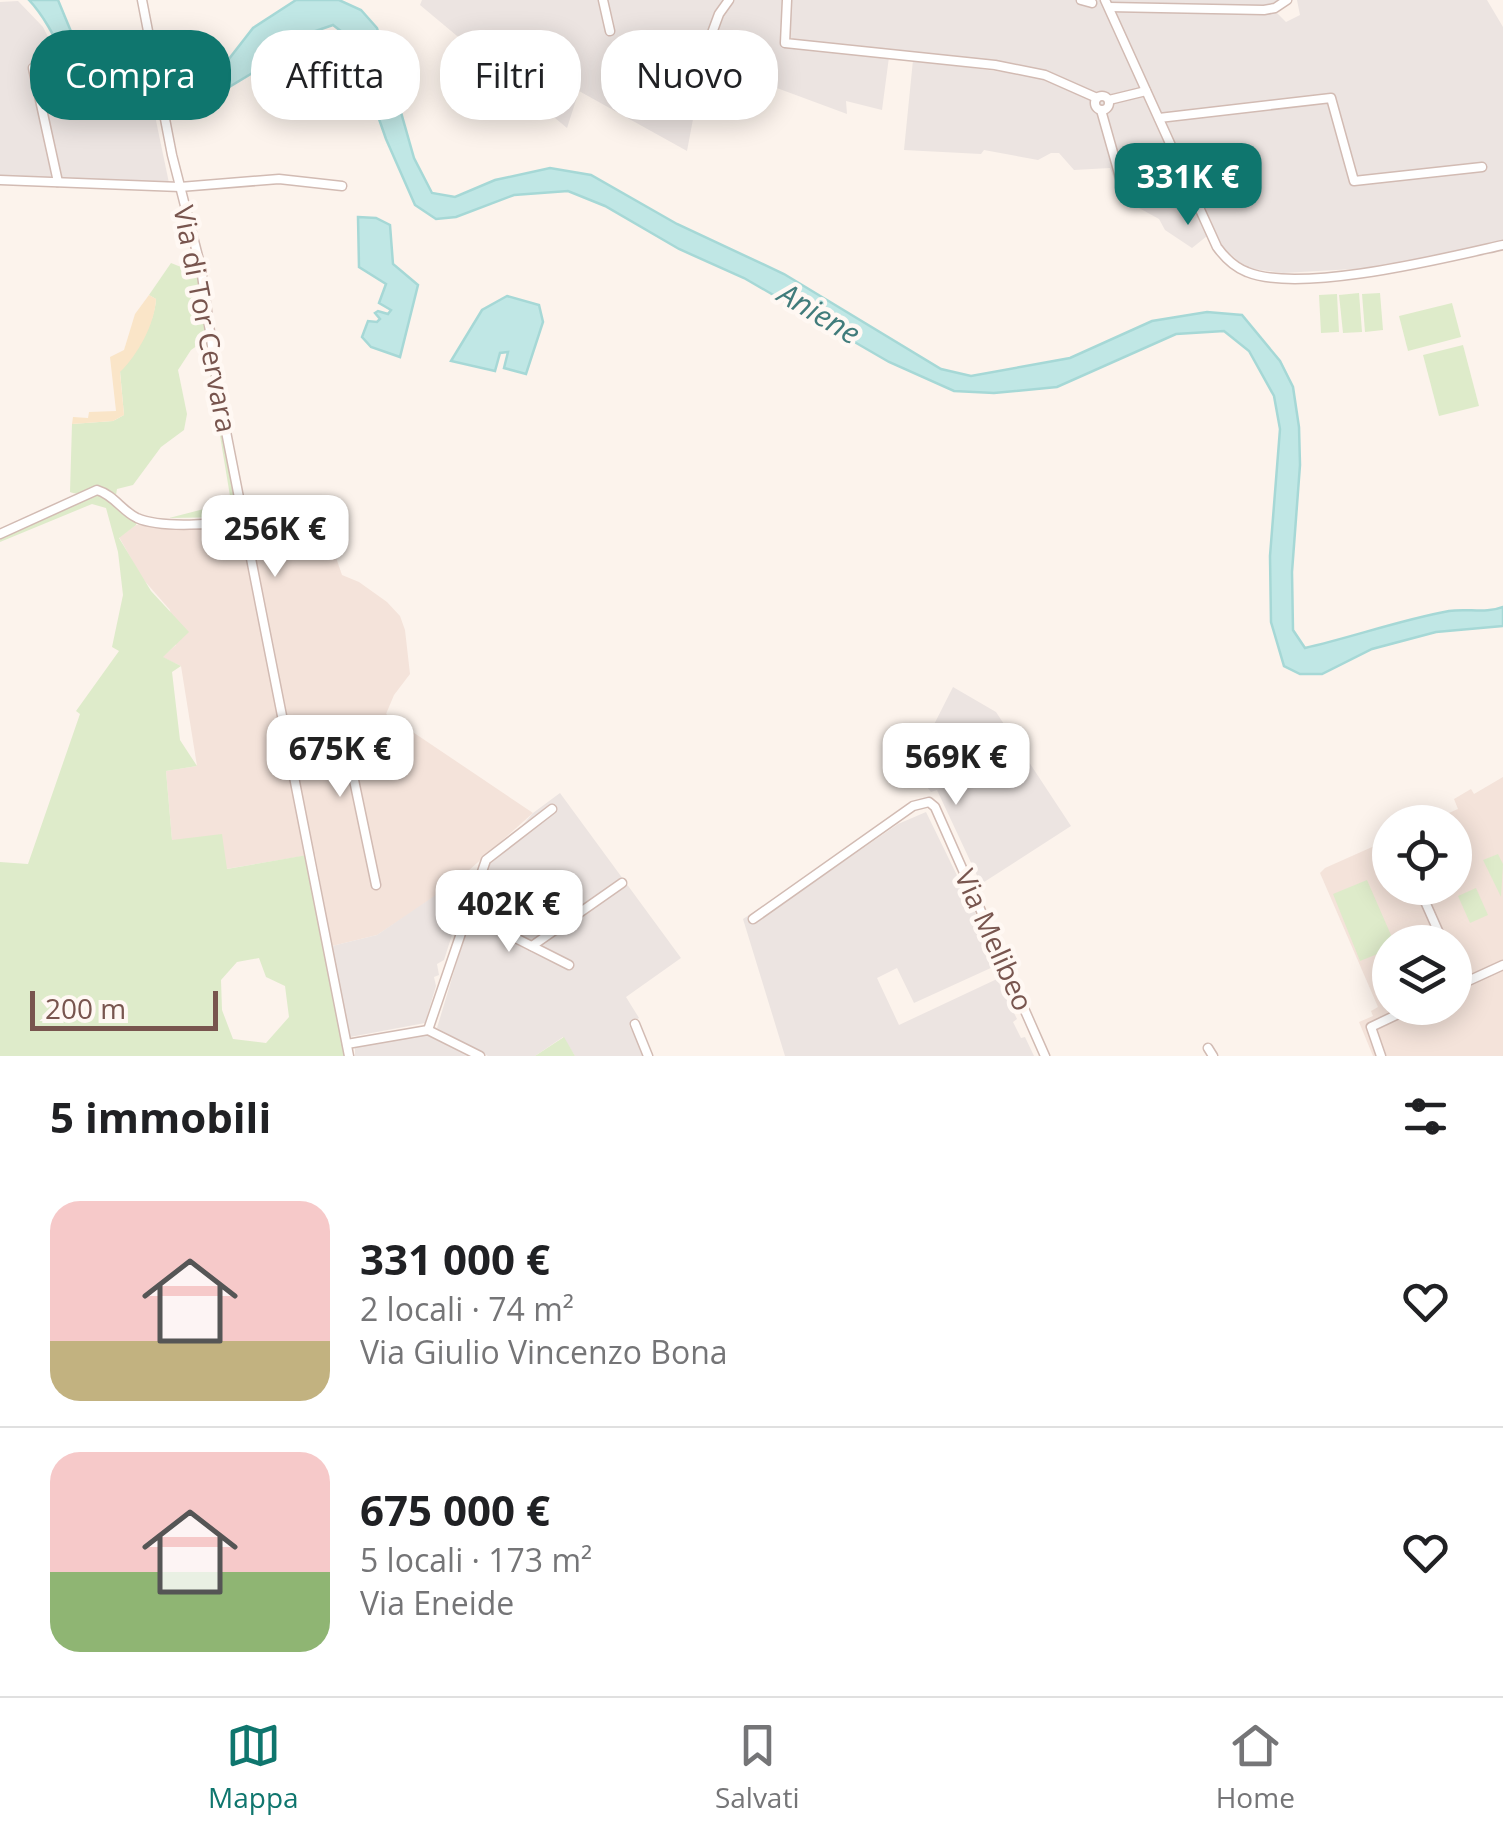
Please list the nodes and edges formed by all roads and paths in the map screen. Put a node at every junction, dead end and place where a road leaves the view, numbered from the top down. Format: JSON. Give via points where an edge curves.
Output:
{"nodes":[{"id":1,"x":142,"y":0,"type":"edge"},
{"id":2,"x":603,"y":0,"type":"edge"},
{"id":3,"x":729,"y":0,"type":"edge"},
{"id":4,"x":787,"y":0,"type":"edge"},
{"id":5,"x":1081,"y":0,"type":"edge"},
{"id":6,"x":1287,"y":0,"type":"edge"},
{"id":7,"x":1092,"y":3,"type":"dead end"},
{"id":8,"x":1107,"y":4,"type":"edge"},
{"id":9,"x":610,"y":30,"type":"edge"},
{"id":10,"x":713,"y":30,"type":"edge"},
{"id":11,"x":1146,"y":91,"type":"junction"},
{"id":12,"x":1097,"y":98,"type":"junction"},
{"id":13,"x":1109,"y":100,"type":"junction"},
{"id":14,"x":1101,"y":110,"type":"junction"},
{"id":15,"x":1159,"y":118,"type":"junction"},
{"id":16,"x":45,"y":120,"type":"edge"},
{"id":17,"x":1482,"y":167,"type":"dead end"},
{"id":18,"x":0,"y":180,"type":"edge"},
{"id":19,"x":58,"y":182,"type":"junction"},
{"id":20,"x":342,"y":186,"type":"dead end"},
{"id":21,"x":180,"y":188,"type":"junction"},
{"id":22,"x":1124,"y":195,"type":"dead end"},
{"id":23,"x":1503,"y":245,"type":"edge"},
{"id":24,"x":244,"y":520,"type":"junction"},
{"id":25,"x":0,"y":534,"type":"edge"},
{"id":26,"x":286,"y":732,"type":"junction"},
{"id":27,"x":552,"y":809,"type":"dead end"},
{"id":28,"x":622,"y":883,"type":"dead end"},
{"id":29,"x":376,"y":885,"type":"dead end"},
{"id":30,"x":466,"y":912,"type":"junction"},
{"id":31,"x":752,"y":919,"type":"dead end"},
{"id":32,"x":532,"y":946,"type":"junction"},
{"id":33,"x":568,"y":964,"type":"dead end"},
{"id":34,"x":1503,"y":966,"type":"edge"},
{"id":35,"x":1472,"y":979,"type":"edge"},
{"id":36,"x":635,"y":1024,"type":"dead end"},
{"id":37,"x":1374,"y":1025,"type":"edge"},
{"id":38,"x":428,"y":1030,"type":"junction"},
{"id":39,"x":347,"y":1044,"type":"junction"},
{"id":40,"x":350,"y":1056,"type":"edge"},
{"id":41,"x":480,"y":1056,"type":"edge"},
{"id":42,"x":648,"y":1056,"type":"edge"},
{"id":43,"x":1045,"y":1056,"type":"edge"},
{"id":44,"x":1381,"y":1056,"type":"edge"}],
"edges":[{"from":1,"to":21,"type":"street","name":"Via di Tor Cervara"},
{"from":2,"to":9,"type":"street"},
{"from":3,"to":10,"type":"street"},
{"from":4,"to":12,"type":"street","via":[[785,43],[995,65]]},
{"from":5,"to":7,"type":"street"},
{"from":6,"to":8,"type":"street","via":[[1264,10]]},
{"from":8,"to":11,"type":"street"},
{"from":11,"to":13,"type":"street"},
{"from":11,"to":15,"type":"street"},
{"from":12,"to":13,"type":"street"},
{"from":12,"to":14,"type":"street"},
{"from":13,"to":14,"type":"street"},
{"from":14,"to":22,"type":"street"},
{"from":15,"to":17,"type":"street","via":[[1331,98],[1354,181]]},
{"from":15,"to":23,"type":"street","via":[[1218,247],[1245,272],[1277,278],[1365,272]]},
{"from":16,"to":19,"type":"street"},
{"from":18,"to":19,"type":"street"},
{"from":19,"to":21,"type":"street"},
{"from":20,"to":21,"type":"street","via":[[279,179]]},
{"from":21,"to":24,"type":"street","name":"Via di Tor Cervara","via":[[202,268],[218,396]]},
{"from":24,"to":25,"type":"street","via":[[147,521],[97,490]]},
{"from":24,"to":26,"type":"street","name":"Via di Tor Cervara"},
{"from":26,"to":29,"type":"street","via":[[344,735]]},
{"from":26,"to":39,"type":"street","name":"Via di Tor Cervara"},
{"from":27,"to":30,"type":"street","via":[[486,860]]},
{"from":28,"to":32,"type":"street"},
{"from":30,"to":32,"type":"street"},
{"from":30,"to":38,"type":"street"},
{"from":31,"to":43,"type":"street","name":"Via Melibeo","via":[[913,806],[929,802]]},
{"from":32,"to":33,"type":"street"},
{"from":34,"to":35,"type":"street"},
{"from":36,"to":42,"type":"street"},
{"from":37,"to":44,"type":"street"},
{"from":38,"to":39,"type":"street"},
{"from":38,"to":41,"type":"street"},
{"from":39,"to":40,"type":"street","name":"Via di Tor Cervara"}]}
